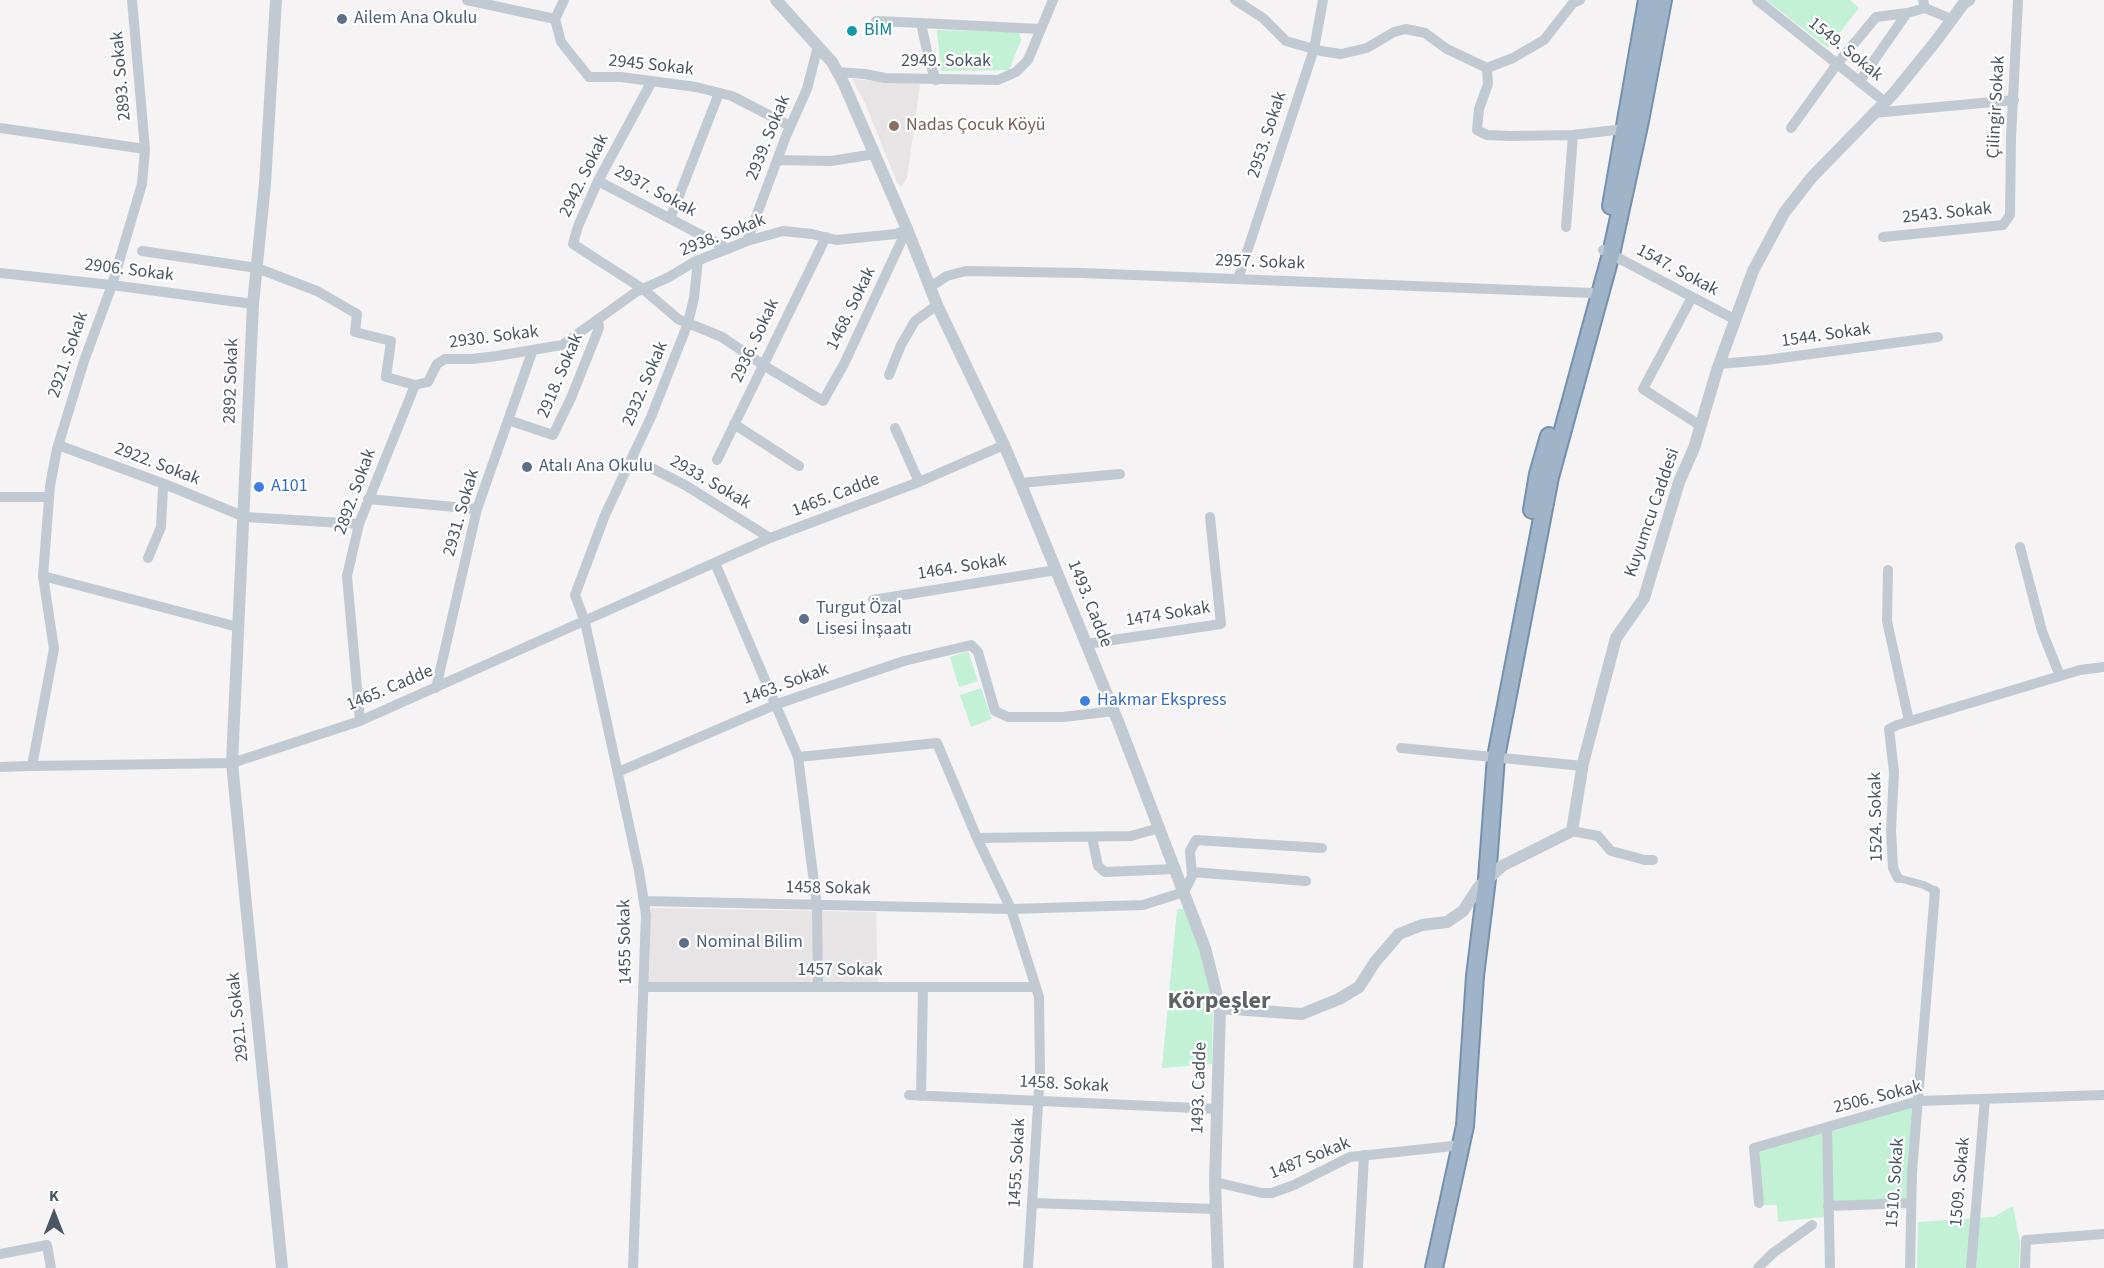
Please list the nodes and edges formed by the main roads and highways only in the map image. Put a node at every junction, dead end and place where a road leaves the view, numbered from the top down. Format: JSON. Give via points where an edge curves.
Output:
{"nodes":[{"id":1,"x":1647,"y":0,"type":"edge"},
{"id":2,"x":1663,"y":0,"type":"edge"},
{"id":3,"x":1607,"y":252,"type":"junction"},
{"id":4,"x":1492,"y":757,"type":"junction"},
{"id":5,"x":1482,"y":883,"type":"junction"},
{"id":6,"x":1428,"y":1268,"type":"edge"},
{"id":7,"x":1434,"y":1268,"type":"edge"}],
"edges":[{"from":1,"to":3,"type":"highway"},
{"from":2,"to":3,"type":"highway","via":[[1640,121]]},
{"from":3,"to":4,"type":"highway","via":[[1550,477]]},
{"from":3,"to":4,"type":"highway","via":[[1538,474]]},
{"from":4,"to":5,"type":"highway"},
{"from":5,"to":6,"type":"highway","via":[[1457,1127]]},
{"from":5,"to":7,"type":"highway","via":[[1465,1126]]}]}
